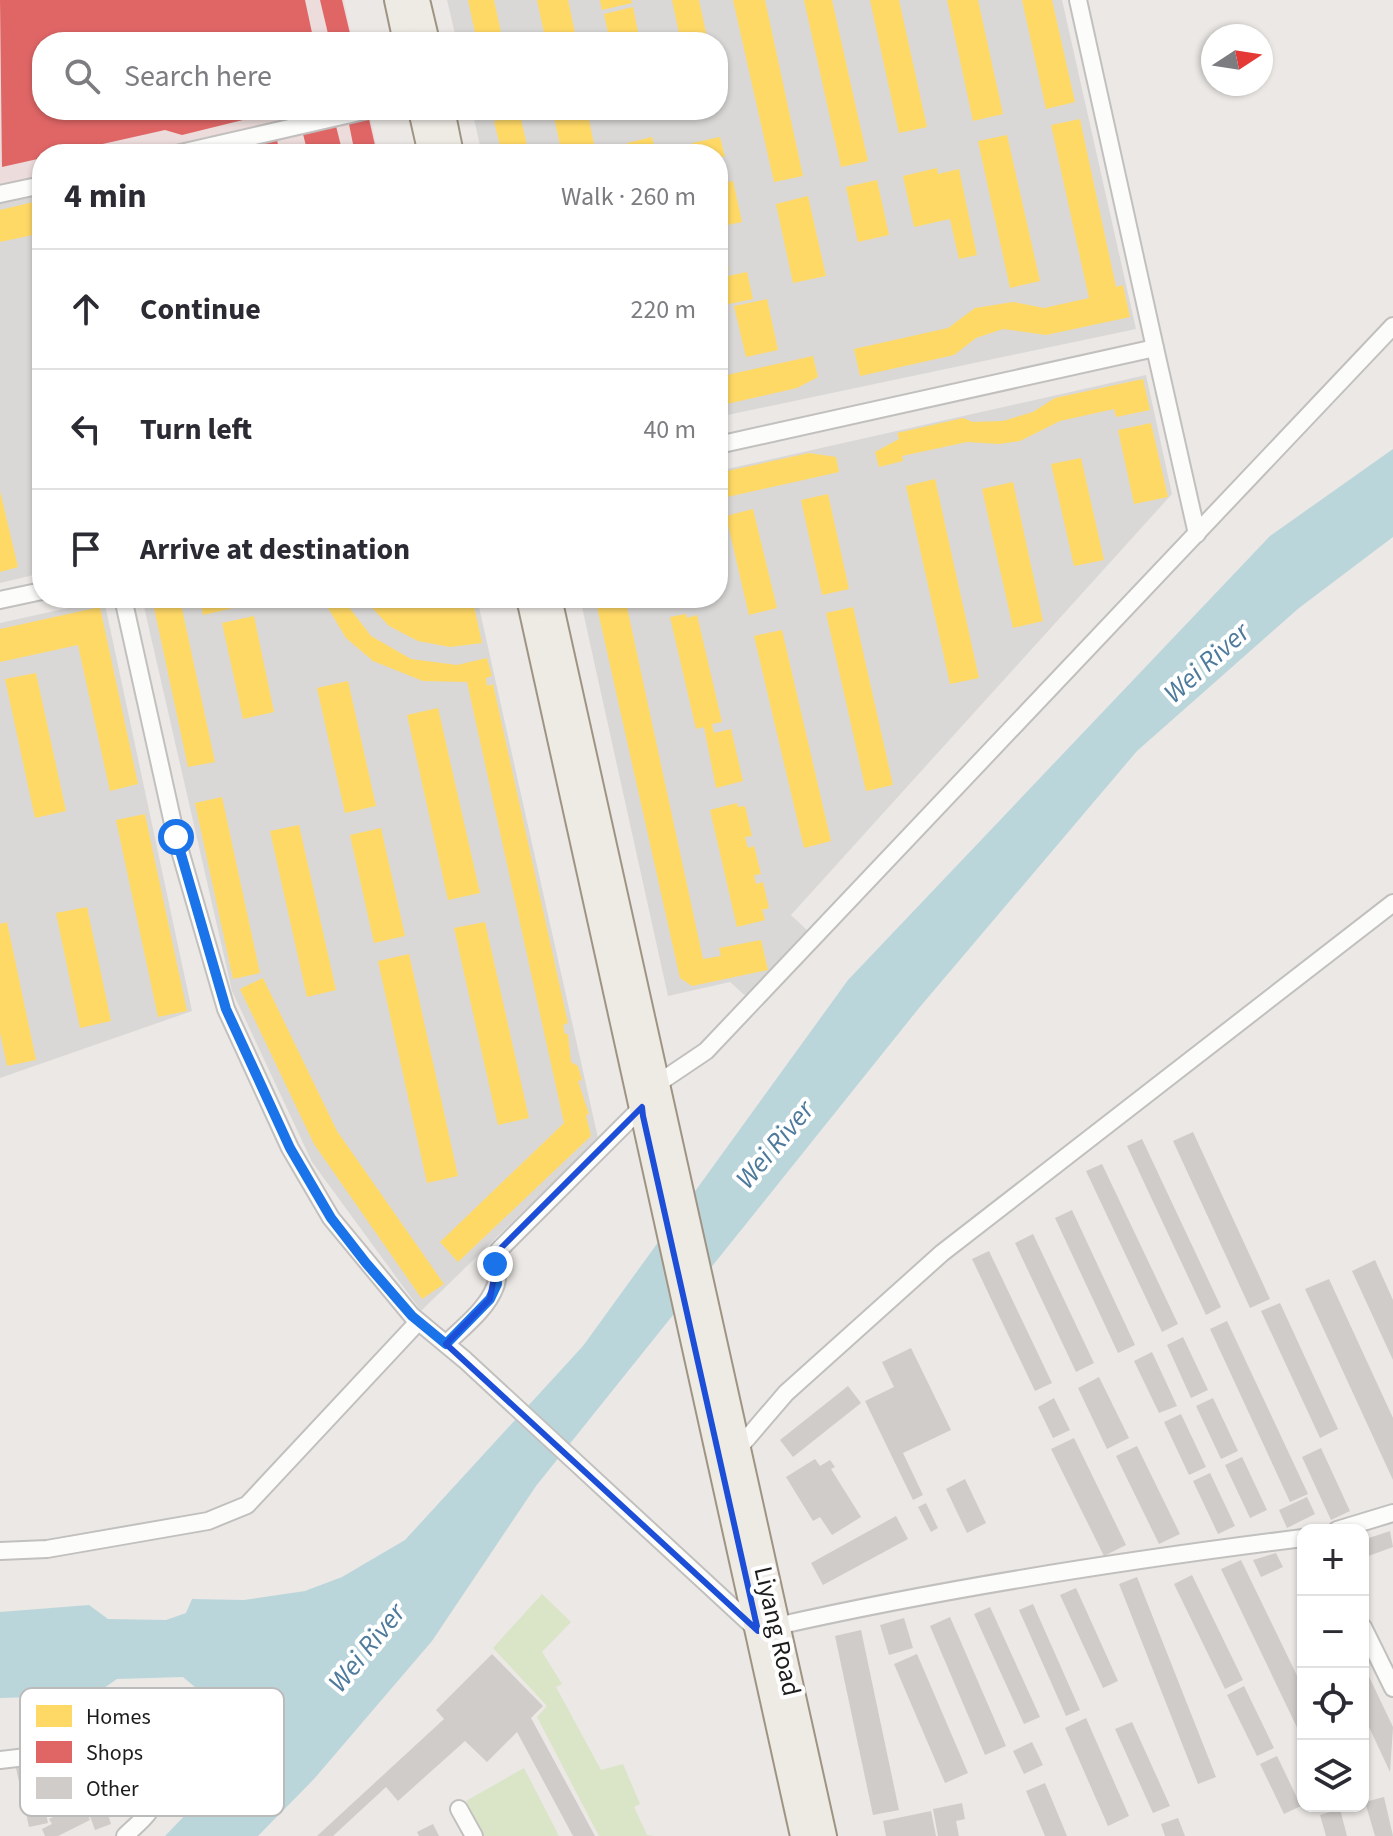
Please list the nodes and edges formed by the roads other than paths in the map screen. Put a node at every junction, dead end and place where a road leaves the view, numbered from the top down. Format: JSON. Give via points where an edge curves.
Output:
{"nodes":[{"id":1,"x":397,"y":0,"type":"edge"},
{"id":2,"x":417,"y":0,"type":"edge"},
{"id":3,"x":1078,"y":0,"type":"edge"},
{"id":4,"x":404,"y":32,"type":"edge"},
{"id":5,"x":425,"y":32,"type":"edge"},
{"id":6,"x":324,"y":120,"type":"edge"},
{"id":7,"x":423,"y":120,"type":"edge"},
{"id":8,"x":444,"y":120,"type":"edge"},
{"id":9,"x":220,"y":144,"type":"edge"},
{"id":10,"x":429,"y":144,"type":"edge"},
{"id":11,"x":449,"y":144,"type":"edge"},
{"id":12,"x":32,"y":187,"type":"edge"},
{"id":13,"x":0,"y":194,"type":"edge"},
{"id":14,"x":1393,"y":326,"type":"edge"},
{"id":15,"x":1155,"y":348,"type":"junction"},
{"id":16,"x":728,"y":443,"type":"edge"},
{"id":17,"x":1197,"y":534,"type":"junction"},
{"id":18,"x":32,"y":593,"type":"edge"},
{"id":19,"x":0,"y":600,"type":"edge"},
{"id":20,"x":125,"y":608,"type":"edge"},
{"id":21,"x":531,"y":608,"type":"edge"},
{"id":22,"x":551,"y":608,"type":"edge"},
{"id":23,"x":1393,"y":903,"type":"edge"},
{"id":24,"x":657,"y":1084,"type":"junction"},
{"id":25,"x":649,"y":1111,"type":"junction"},
{"id":26,"x":418,"y":1322,"type":"junction"},
{"id":27,"x":446,"y":1344,"type":"junction"},
{"id":28,"x":728,"y":1435,"type":"junction"},
{"id":29,"x":1393,"y":1513,"type":"edge"},
{"id":30,"x":1357,"y":1524,"type":"edge"},
{"id":31,"x":1297,"y":1539,"type":"edge"},
{"id":32,"x":0,"y":1551,"type":"edge"},
{"id":33,"x":768,"y":1629,"type":"junction"},
{"id":34,"x":1369,"y":1635,"type":"edge"},
{"id":35,"x":1386,"y":1656,"type":"edge"},
{"id":36,"x":1393,"y":1688,"type":"edge"},
{"id":37,"x":20,"y":1758,"type":"edge"},
{"id":38,"x":0,"y":1760,"type":"edge"},
{"id":39,"x":459,"y":1809,"type":"dead end"},
{"id":40,"x":144,"y":1816,"type":"edge"},
{"id":41,"x":125,"y":1836,"type":"edge"},
{"id":42,"x":474,"y":1836,"type":"edge"},
{"id":43,"x":803,"y":1836,"type":"edge"},
{"id":44,"x":824,"y":1836,"type":"edge"}],
"edges":[{"from":1,"to":4,"type":"main road"},
{"from":2,"to":5,"type":"main road"},
{"from":3,"to":15,"type":"street"},
{"from":6,"to":9,"type":"street"},
{"from":7,"to":10,"type":"main road"},
{"from":8,"to":11,"type":"main road"},
{"from":12,"to":13,"type":"street"},
{"from":14,"to":17,"type":"street"},
{"from":15,"to":16,"type":"street"},
{"from":15,"to":17,"type":"street"},
{"from":17,"to":24,"type":"street","via":[[706,1051]]},
{"from":18,"to":19,"type":"street"},
{"from":20,"to":26,"type":"street","via":[[176,837],[226,1009],[290,1148],[331,1218]]},
{"from":21,"to":25,"type":"main road"},
{"from":22,"to":24,"type":"main road"},
{"from":23,"to":28,"type":"street","via":[[942,1253],[786,1393]]},
{"from":24,"to":25,"type":"main road"},
{"from":25,"to":27,"type":"street","via":[[499,1250],[497,1284],[490,1299]]},
{"from":25,"to":28,"type":"main road","name":"Liyang Road"},
{"from":26,"to":27,"type":"street"},
{"from":26,"to":32,"type":"street","via":[[247,1505],[208,1521],[47,1549]]},
{"from":27,"to":33,"type":"street"},
{"from":28,"to":33,"type":"main road","name":"Liyang Road"},
{"from":29,"to":30,"type":"street"},
{"from":31,"to":33,"type":"street","via":[[872,1606]]},
{"from":33,"to":43,"type":"main road","name":"Liyang Road"},
{"from":33,"to":44,"type":"main road","name":"Liyang Road"},
{"from":34,"to":35,"type":"street"},
{"from":35,"to":36,"type":"street"},
{"from":37,"to":38,"type":"street"},
{"from":39,"to":42,"type":"street"},
{"from":40,"to":41,"type":"street"}]}
